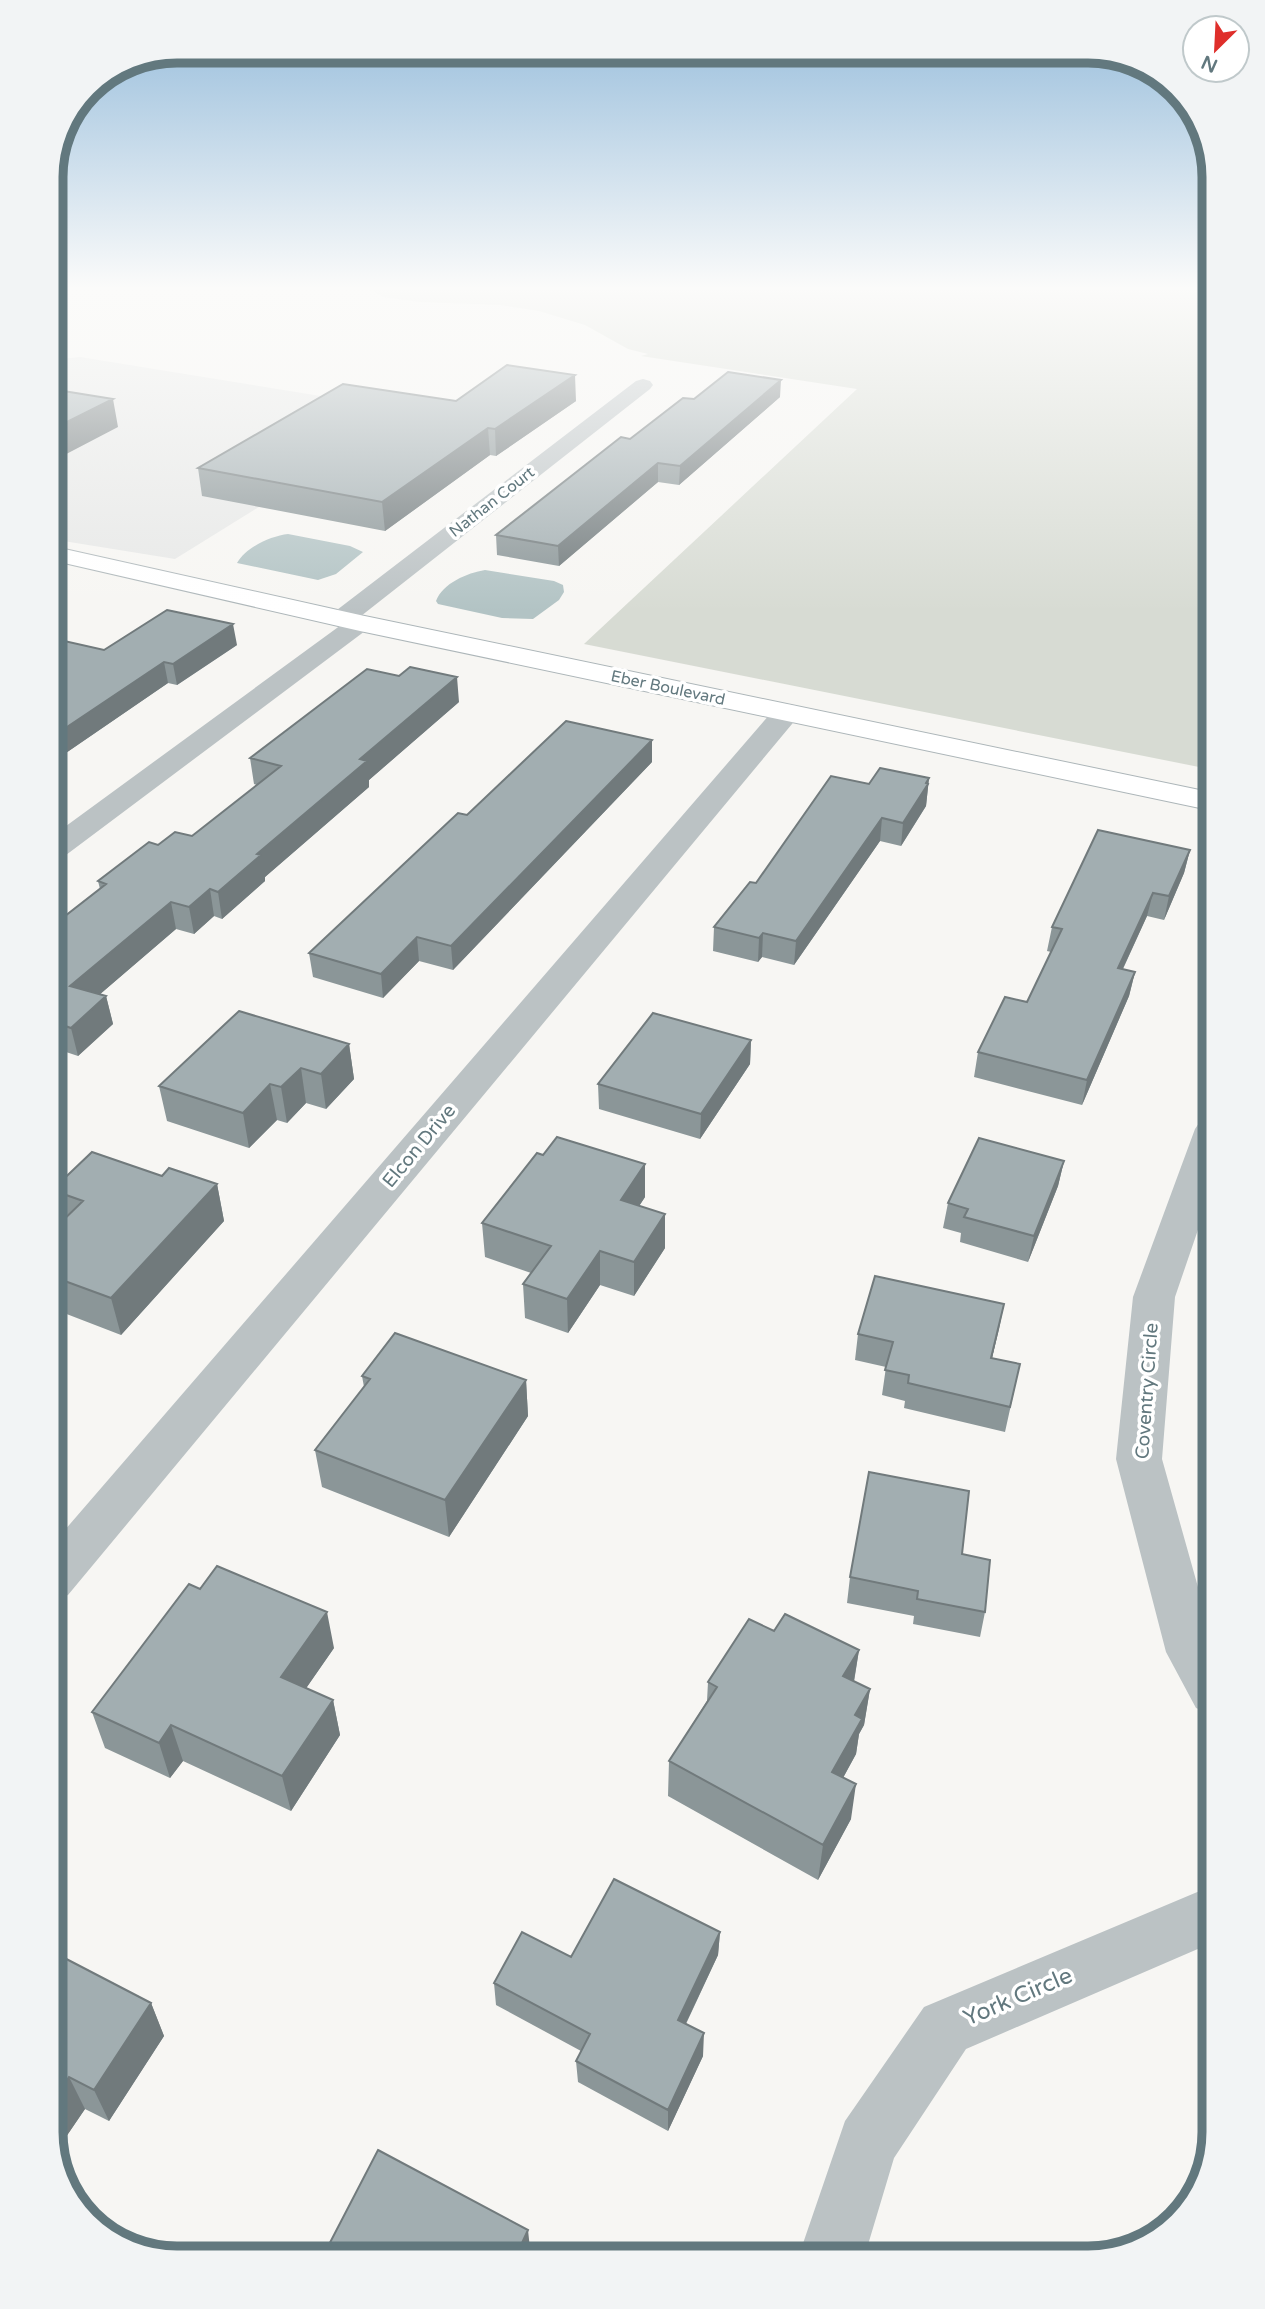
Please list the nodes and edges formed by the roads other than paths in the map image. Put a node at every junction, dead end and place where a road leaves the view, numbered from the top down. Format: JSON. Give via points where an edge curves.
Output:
{"nodes":[{"id":1,"x":628,"y":397,"type":"edge"},
{"id":2,"x":63,"y":558,"type":"edge"},
{"id":3,"x":351,"y":621,"type":"junction"},
{"id":4,"x":787,"y":712,"type":"junction"},
{"id":5,"x":1202,"y":799,"type":"edge"},
{"id":6,"x":63,"y":842,"type":"edge"},
{"id":7,"x":1202,"y":1163,"type":"edge"},
{"id":8,"x":63,"y":1566,"type":"edge"},
{"id":9,"x":1202,"y":1671,"type":"edge"},
{"id":10,"x":1202,"y":1918,"type":"edge"},
{"id":11,"x":835,"y":2246,"type":"edge"}],
"edges":[{"from":1,"to":3,"type":"street","name":"Nathan Court"},
{"from":2,"to":3,"type":"street","name":"Eber Boulevard"},
{"from":3,"to":4,"type":"street","name":"Eber Boulevard"},
{"from":3,"to":6,"type":"street"},
{"from":4,"to":5,"type":"street","name":"Eber Boulevard"},
{"from":4,"to":8,"type":"street","name":"Elcon Drive"},
{"from":7,"to":9,"type":"street","name":"Coventry Circle","via":[[1154,1297],[1139,1459],[1191,1652]]},
{"from":10,"to":11,"type":"street","name":"York Circle","via":[[945,2028],[867,2143]]}]}
